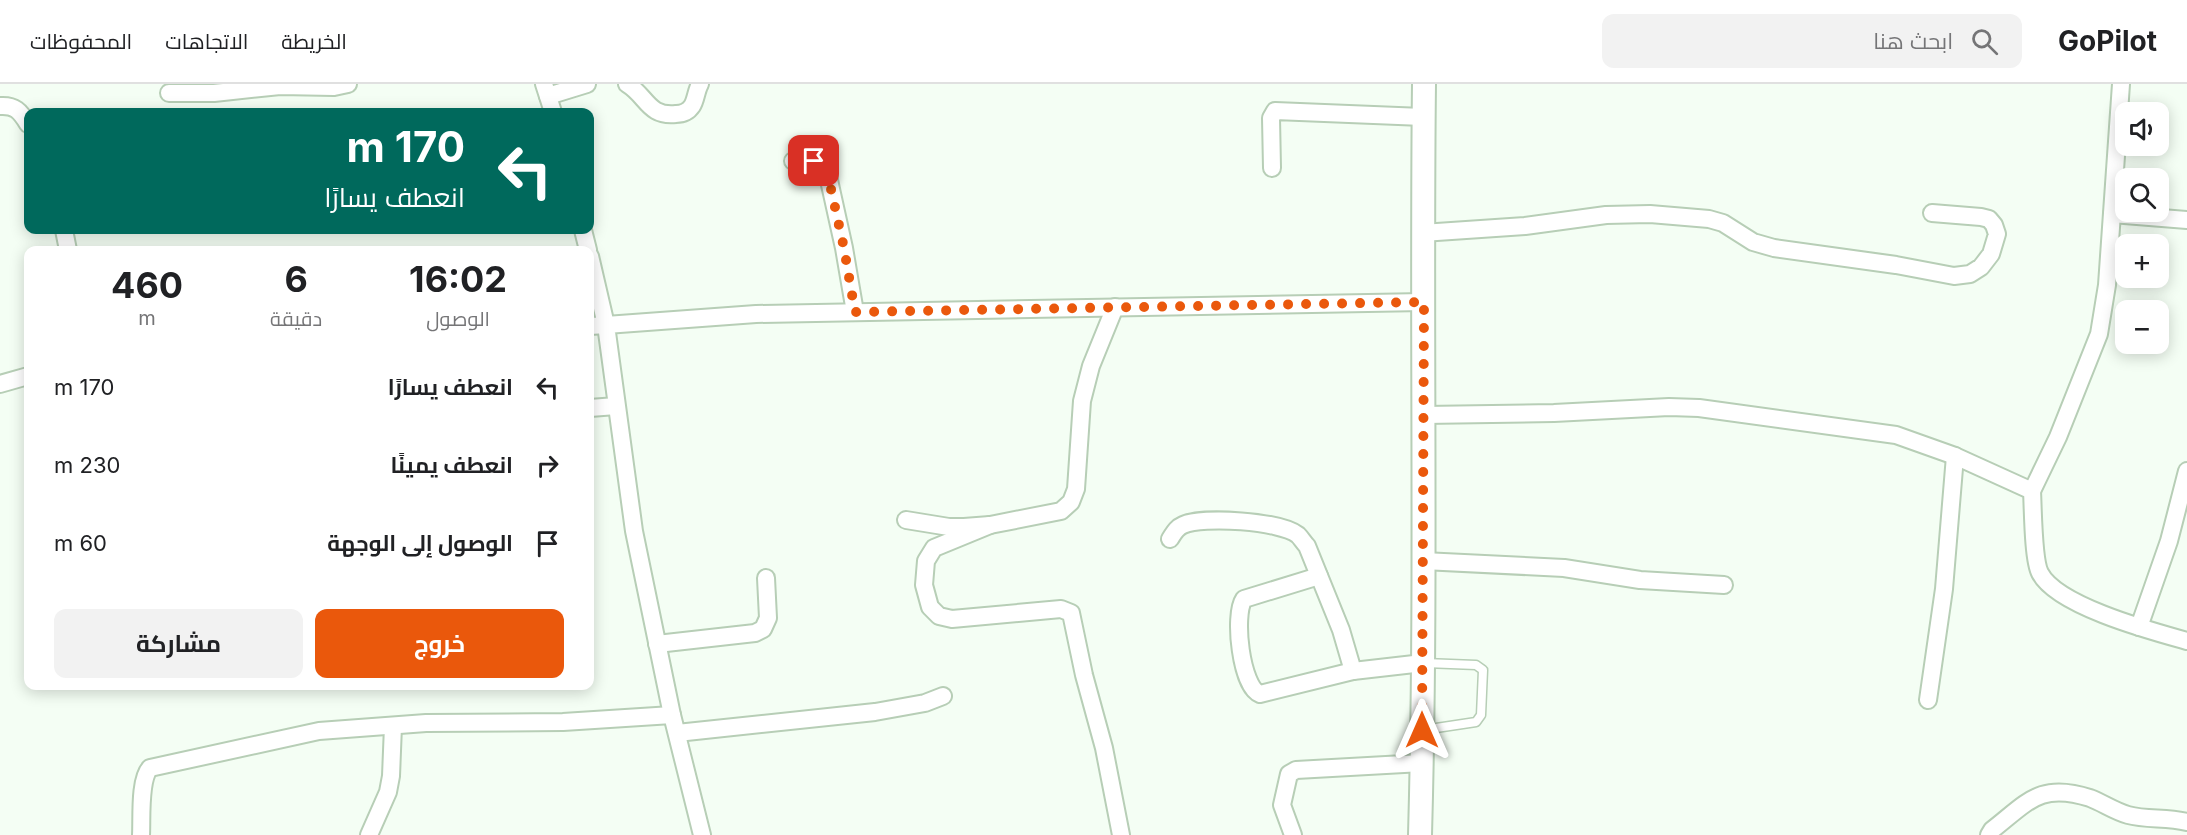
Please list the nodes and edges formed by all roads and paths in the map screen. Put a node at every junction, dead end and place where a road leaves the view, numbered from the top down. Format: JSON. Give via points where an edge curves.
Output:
{"nodes":[{"id":1,"x":348,"y":84,"type":"edge"},
{"id":2,"x":587,"y":84,"type":"edge"},
{"id":3,"x":627,"y":84,"type":"edge"},
{"id":4,"x":700,"y":84,"type":"edge"},
{"id":5,"x":1424,"y":84,"type":"edge"},
{"id":6,"x":2121,"y":84,"type":"edge"},
{"id":7,"x":169,"y":93,"type":"dead end"},
{"id":8,"x":548,"y":98,"type":"edge"},
{"id":9,"x":0,"y":106,"type":"edge"},
{"id":10,"x":1424,"y":117,"type":"junction"},
{"id":11,"x":24,"y":118,"type":"edge"},
{"id":12,"x":793,"y":161,"type":"dead end"},
{"id":13,"x":1272,"y":168,"type":"dead end"},
{"id":14,"x":1932,"y":213,"type":"dead end"},
{"id":15,"x":2112,"y":214,"type":"junction"},
{"id":16,"x":2187,"y":220,"type":"edge"},
{"id":17,"x":1422,"y":234,"type":"junction"},
{"id":18,"x":594,"y":290,"type":"edge"},
{"id":19,"x":1424,"y":302,"type":"junction"},
{"id":20,"x":1115,"y":307,"type":"junction"},
{"id":21,"x":855,"y":312,"type":"junction"},
{"id":22,"x":598,"y":325,"type":"edge"},
{"id":23,"x":24,"y":376,"type":"edge"},
{"id":24,"x":0,"y":384,"type":"edge"},
{"id":25,"x":616,"y":406,"type":"junction"},
{"id":26,"x":594,"y":408,"type":"edge"},
{"id":27,"x":1424,"y":415,"type":"junction"},
{"id":28,"x":1955,"y":456,"type":"junction"},
{"id":29,"x":2187,"y":471,"type":"edge"},
{"id":30,"x":2032,"y":491,"type":"junction"},
{"id":31,"x":906,"y":520,"type":"dead end"},
{"id":32,"x":990,"y":525,"type":"junction"},
{"id":33,"x":1170,"y":539,"type":"dead end"},
{"id":34,"x":1423,"y":561,"type":"junction"},
{"id":35,"x":1319,"y":576,"type":"junction"},
{"id":36,"x":766,"y":578,"type":"dead end"},
{"id":37,"x":1724,"y":585,"type":"dead end"},
{"id":38,"x":2139,"y":627,"type":"junction"},
{"id":39,"x":2187,"y":641,"type":"edge"},
{"id":40,"x":657,"y":644,"type":"junction"},
{"id":41,"x":1423,"y":663,"type":"junction"},
{"id":42,"x":1353,"y":671,"type":"junction"},
{"id":43,"x":943,"y":696,"type":"dead end"},
{"id":44,"x":1928,"y":700,"type":"dead end"},
{"id":45,"x":672,"y":715,"type":"junction"},
{"id":46,"x":393,"y":726,"type":"junction"},
{"id":47,"x":1422,"y":730,"type":"junction"},
{"id":48,"x":677,"y":733,"type":"junction"},
{"id":49,"x":1422,"y":763,"type":"junction"},
{"id":50,"x":2187,"y":822,"type":"edge"},
{"id":51,"x":141,"y":835,"type":"edge"},
{"id":52,"x":369,"y":835,"type":"edge"},
{"id":53,"x":702,"y":835,"type":"edge"},
{"id":54,"x":1120,"y":835,"type":"edge"},
{"id":55,"x":1293,"y":835,"type":"edge"},
{"id":56,"x":1420,"y":835,"type":"edge"},
{"id":57,"x":1989,"y":835,"type":"edge"}],
"edges":[{"from":1,"to":7,"type":"street"},
{"from":2,"to":8,"type":"street"},
{"from":3,"to":4,"type":"street","via":[[636,89],[652,110],[668,115],[684,114],[690,109]]},
{"from":5,"to":10,"type":"main road"},
{"from":6,"to":15,"type":"street"},
{"from":9,"to":11,"type":"street","via":[[18,109]]},
{"from":10,"to":13,"type":"street","via":[[1275,111],[1271,118]]},
{"from":10,"to":17,"type":"main road"},
{"from":12,"to":21,"type":"street","via":[[814,161],[827,171]]},
{"from":14,"to":17,"type":"street","via":[[1989,219],[1997,234],[1991,254],[1981,267],[1970,274],[1954,276],[1774,248],[1753,242],[1709,219],[1650,214]]},
{"from":15,"to":16,"type":"street"},
{"from":15,"to":30,"type":"street","via":[[2099,334]]},
{"from":17,"to":19,"type":"main road"},
{"from":18,"to":22,"type":"street"},
{"from":19,"to":20,"type":"street"},
{"from":19,"to":27,"type":"main road"},
{"from":20,"to":21,"type":"street"},
{"from":20,"to":32,"type":"street","via":[[1091,366],[1082,401],[1076,489],[1071,502],[1061,511]]},
{"from":21,"to":22,"type":"street","via":[[756,314]]},
{"from":22,"to":25,"type":"street"},
{"from":23,"to":24,"type":"street"},
{"from":25,"to":26,"type":"street"},
{"from":25,"to":40,"type":"street","via":[[634,531]]},
{"from":27,"to":28,"type":"street","via":[[1699,408],[1896,435]]},
{"from":27,"to":34,"type":"main road"},
{"from":28,"to":30,"type":"street"},
{"from":28,"to":44,"type":"street","via":[[1944,589]]},
{"from":29,"to":38,"type":"street","via":[[2169,541]]},
{"from":30,"to":38,"type":"street","via":[[2038,571],[2049,586]]},
{"from":31,"to":32,"type":"street","via":[[949,526]]},
{"from":32,"to":54,"type":"street","via":[[934,548],[926,561],[924,585],[930,608],[939,616],[952,619],[1061,609],[1071,613],[1104,748]]},
{"from":33,"to":35,"type":"street","via":[[1177,528],[1195,521],[1254,522],[1288,530],[1307,546]]},
{"from":34,"to":37,"type":"street","via":[[1564,568],[1640,580]]},
{"from":34,"to":41,"type":"main road"},
{"from":35,"to":42,"type":"street"},
{"from":35,"to":42,"type":"street","via":[[1244,599],[1239,608],[1241,659],[1253,689],[1260,694]]},
{"from":36,"to":40,"type":"street","via":[[768,618],[764,629]]},
{"from":38,"to":39,"type":"street"},
{"from":40,"to":45,"type":"street"},
{"from":41,"to":42,"type":"street"},
{"from":41,"to":47,"type":"main road"},
{"from":41,"to":47,"type":"lane","via":[[1476,665],[1483,670],[1481,715],[1476,722]]},
{"from":43,"to":48,"type":"street","via":[[915,706],[866,714]]},
{"from":45,"to":46,"type":"street"},
{"from":45,"to":48,"type":"street"},
{"from":46,"to":51,"type":"street","via":[[294,735],[150,768],[142,793]]},
{"from":46,"to":52,"type":"street","via":[[392,776]]},
{"from":47,"to":49,"type":"main road"},
{"from":48,"to":53,"type":"street"},
{"from":49,"to":55,"type":"street","via":[[1296,770],[1289,774],[1282,805]]},
{"from":49,"to":56,"type":"main road"},
{"from":50,"to":57,"type":"street","via":[[2139,818],[2089,798],[2058,792],[2036,795]]}]}
